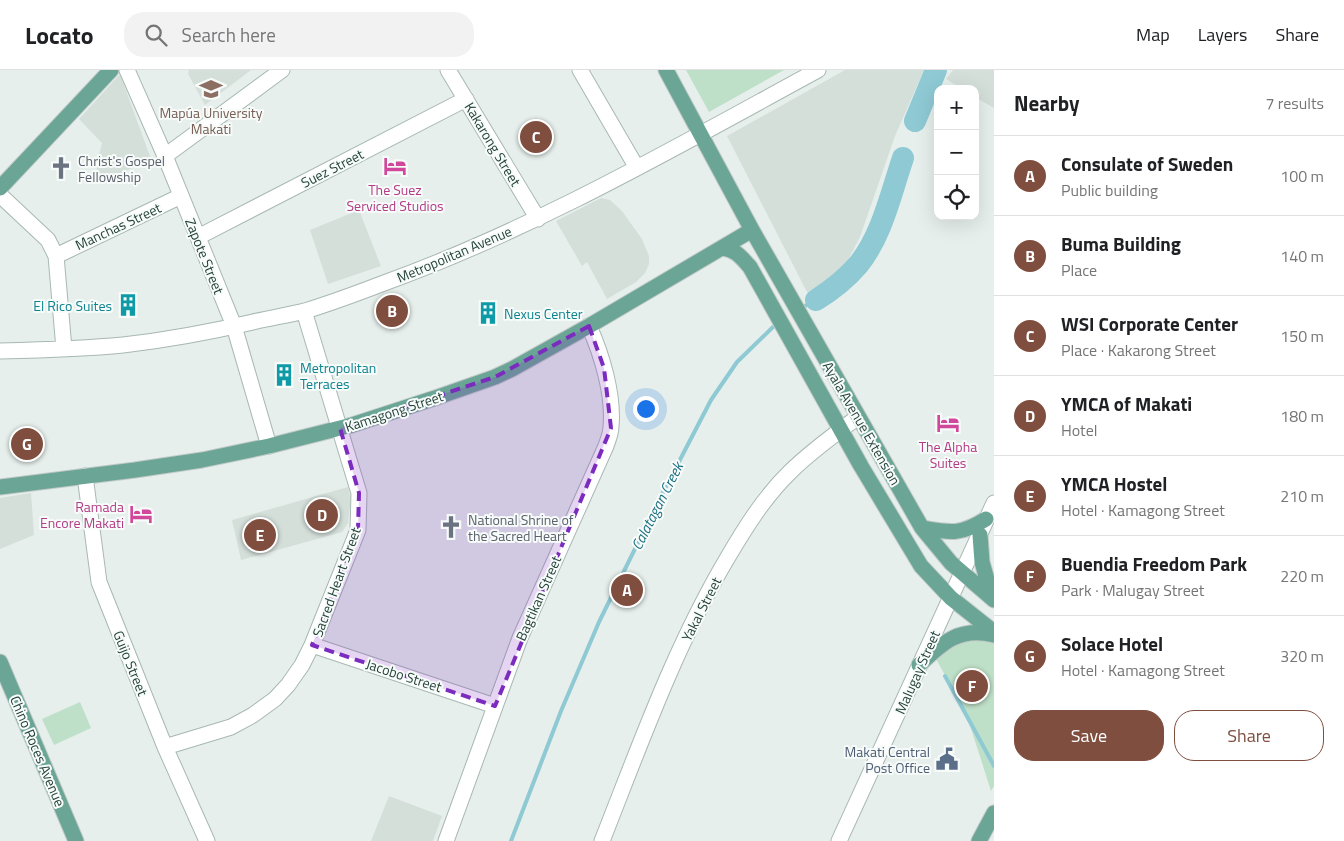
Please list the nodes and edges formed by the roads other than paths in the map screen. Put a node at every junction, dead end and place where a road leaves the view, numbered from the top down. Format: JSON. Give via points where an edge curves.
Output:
{"nodes":[{"id":1,"x":111,"y":70,"type":"edge"},
{"id":2,"x":128,"y":70,"type":"edge"},
{"id":3,"x":282,"y":70,"type":"edge"},
{"id":4,"x":448,"y":70,"type":"edge"},
{"id":5,"x":580,"y":70,"type":"edge"},
{"id":6,"x":666,"y":70,"type":"edge"},
{"id":7,"x":818,"y":70,"type":"edge"},
{"id":8,"x":466,"y":99,"type":"junction"},
{"id":9,"x":701,"y":134,"type":"junction"},
{"id":10,"x":165,"y":156,"type":"junction"},
{"id":11,"x":638,"y":168,"type":"junction"},
{"id":12,"x":0,"y":188,"type":"edge"},
{"id":13,"x":0,"y":195,"type":"edge"},
{"id":14,"x":181,"y":196,"type":"junction"},
{"id":15,"x":538,"y":219,"type":"junction"},
{"id":16,"x":752,"y":230,"type":"junction"},
{"id":17,"x":198,"y":237,"type":"junction"},
{"id":18,"x":723,"y":248,"type":"junction"},
{"id":19,"x":56,"y":256,"type":"junction"},
{"id":20,"x":750,"y":267,"type":"junction"},
{"id":21,"x":304,"y":311,"type":"junction"},
{"id":22,"x":234,"y":326,"type":"junction"},
{"id":23,"x":589,"y":326,"type":"junction"},
{"id":24,"x":64,"y":349,"type":"junction"},
{"id":25,"x":0,"y":351,"type":"edge"},
{"id":26,"x":858,"y":417,"type":"junction"},
{"id":27,"x":340,"y":428,"type":"junction"},
{"id":28,"x":841,"y":430,"type":"junction"},
{"id":29,"x":269,"y":446,"type":"junction"},
{"id":30,"x":85,"y":476,"type":"junction"},
{"id":31,"x":0,"y":487,"type":"edge"},
{"id":32,"x":994,"y":503,"type":"edge"},
{"id":33,"x":986,"y":519,"type":"junction"},
{"id":34,"x":922,"y":528,"type":"junction"},
{"id":35,"x":980,"y":535,"type":"junction"},
{"id":36,"x":962,"y":573,"type":"junction"},
{"id":37,"x":950,"y":598,"type":"junction"},
{"id":38,"x":993,"y":599,"type":"edge"},
{"id":39,"x":994,"y":634,"type":"edge"},
{"id":40,"x":312,"y":645,"type":"junction"},
{"id":41,"x":0,"y":662,"type":"edge"},
{"id":42,"x":919,"y":665,"type":"junction"},
{"id":43,"x":495,"y":706,"type":"junction"},
{"id":44,"x":165,"y":747,"type":"junction"},
{"id":45,"x":994,"y":813,"type":"edge"},
{"id":46,"x":76,"y":841,"type":"edge"},
{"id":47,"x":208,"y":841,"type":"edge"},
{"id":48,"x":446,"y":841,"type":"edge"},
{"id":49,"x":602,"y":841,"type":"edge"},
{"id":50,"x":839,"y":841,"type":"edge"},
{"id":51,"x":979,"y":841,"type":"edge"}],
"edges":[{"from":1,"to":12,"type":"main road"},
{"from":2,"to":10,"type":"street","name":"Zapote Street"},
{"from":3,"to":10,"type":"street"},
{"from":4,"to":8,"type":"street","name":"Kakarong Street"},
{"from":5,"to":11,"type":"street"},
{"from":6,"to":9,"type":"main road","name":"Ayala Avenue Extension"},
{"from":7,"to":9,"type":"street","name":"Metropolitan Avenue"},
{"from":8,"to":15,"type":"street","name":"Kakarong Street"},
{"from":8,"to":17,"type":"street","name":"Suez Street"},
{"from":9,"to":11,"type":"street","name":"Metropolitan Avenue"},
{"from":9,"to":16,"type":"main road","name":"Ayala Avenue Extension"},
{"from":10,"to":14,"type":"street","name":"Zapote Street"},
{"from":11,"to":15,"type":"street","name":"Metropolitan Avenue"},
{"from":13,"to":19,"type":"street","via":[[48,240]]},
{"from":14,"to":17,"type":"street","name":"Zapote Street"},
{"from":14,"to":19,"type":"street","name":"Manchas Street"},
{"from":15,"to":21,"type":"street","name":"Metropolitan Avenue","via":[[432,266]]},
{"from":16,"to":18,"type":"main road","name":"Kamagong Street"},
{"from":16,"to":20,"type":"main road","name":"Ayala Avenue Extension"},
{"from":16,"to":26,"type":"main road","name":"Ayala Avenue Extension"},
{"from":17,"to":22,"type":"street","name":"Zapote Street"},
{"from":18,"to":20,"type":"main road","name":"Ayala Avenue Extension","via":[[738,254]]},
{"from":18,"to":23,"type":"main road","name":"Kamagong Street"},
{"from":19,"to":24,"type":"street"},
{"from":20,"to":28,"type":"main road","name":"Ayala Avenue Extension"},
{"from":21,"to":22,"type":"street","name":"Metropolitan Avenue"},
{"from":21,"to":27,"type":"street","name":"Sacred Heart Street"},
{"from":22,"to":24,"type":"street","name":"Metropolitan Avenue","via":[[123,345]]},
{"from":22,"to":29,"type":"street","name":"Zapote Street"},
{"from":23,"to":27,"type":"main road","name":"Kamagong Street","via":[[494,378]]},
{"from":23,"to":43,"type":"street","name":"Bagtikan Street","via":[[604,368],[611,428],[606,446],[520,638]]},
{"from":24,"to":25,"type":"street","name":"Metropolitan Avenue"},
{"from":26,"to":28,"type":"street","name":"Yakal Street"},
{"from":26,"to":34,"type":"main road","name":"Ayala Avenue Extension"},
{"from":27,"to":29,"type":"main road","name":"Kamagong Street"},
{"from":27,"to":40,"type":"street","name":"Sacred Heart Street","via":[[359,493],[358,528]]},
{"from":28,"to":37,"type":"main road","name":"Ayala Avenue Extension","via":[[921,566]]},
{"from":28,"to":49,"type":"street","name":"Yakal Street","via":[[790,471],[740,536],[679,652]]},
{"from":29,"to":30,"type":"main road","name":"Kamagong Street","via":[[202,460]]},
{"from":30,"to":31,"type":"main road","name":"Kamagong Street"},
{"from":30,"to":44,"type":"street","name":"Guijo Street","via":[[99,582]]},
{"from":32,"to":33,"type":"street","name":"Malugay Street"},
{"from":33,"to":34,"type":"main road","via":[[961,531],[948,533]]},
{"from":33,"to":35,"type":"street","name":"Malugay Street"},
{"from":34,"to":36,"type":"main road","name":"Ayala Avenue Extension"},
{"from":35,"to":36,"type":"street","name":"Malugay Street"},
{"from":35,"to":38,"type":"main road","via":[[982,562]]},
{"from":36,"to":37,"type":"street","name":"Malugay Street"},
{"from":36,"to":38,"type":"main road","name":"Ayala Avenue Extension"},
{"from":37,"to":39,"type":"main road","name":"Ayala Avenue Extension"},
{"from":37,"to":42,"type":"street","name":"Malugay Street"},
{"from":39,"to":42,"type":"main road","via":[[971,632],[958,635],[939,646]]},
{"from":40,"to":43,"type":"street","name":"Jacobo Street"},
{"from":40,"to":44,"type":"street","name":"Sacred Heart Street","via":[[288,685],[253,715],[231,727]]},
{"from":41,"to":46,"type":"main road","name":"Chino Roces Avenue"},
{"from":42,"to":50,"type":"street","name":"Malugay Street"},
{"from":43,"to":48,"type":"street","name":"Bagtikan Street"},
{"from":44,"to":47,"type":"street","name":"Guijo Street"},
{"from":45,"to":51,"type":"main road"}]}
